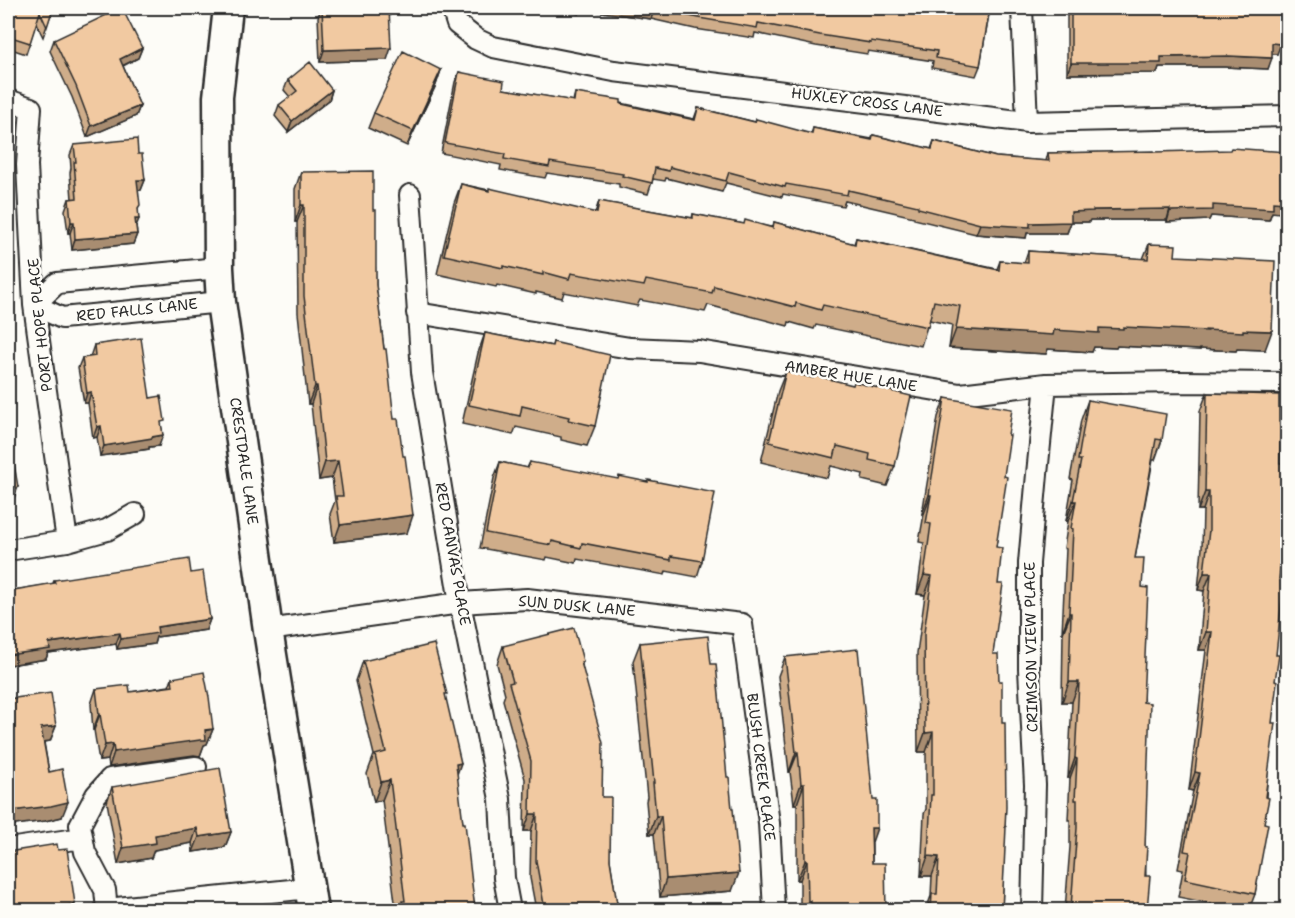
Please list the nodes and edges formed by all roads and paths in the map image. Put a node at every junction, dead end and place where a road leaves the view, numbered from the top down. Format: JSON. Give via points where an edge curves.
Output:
{"nodes":[{"id":1,"x":228,"y":8,"type":"edge"},
{"id":2,"x":1022,"y":8,"type":"edge"},
{"id":3,"x":454,"y":16,"type":"edge"},
{"id":4,"x":8,"y":100,"type":"edge"},
{"id":5,"x":1287,"y":116,"type":"edge"},
{"id":6,"x":1028,"y":122,"type":"junction"},
{"id":7,"x":410,"y":195,"type":"dead end"},
{"id":8,"x":219,"y":268,"type":"junction"},
{"id":9,"x":221,"y":302,"type":"junction"},
{"id":10,"x":34,"y":305,"type":"junction"},
{"id":11,"x":417,"y":313,"type":"junction"},
{"id":12,"x":1287,"y":383,"type":"edge"},
{"id":13,"x":1046,"y":384,"type":"junction"},
{"id":14,"x":135,"y":514,"type":"dead end"},
{"id":15,"x":67,"y":541,"type":"junction"},
{"id":16,"x":8,"y":550,"type":"edge"},
{"id":17,"x":460,"y":603,"type":"junction"},
{"id":18,"x":742,"y":624,"type":"joint"},
{"id":19,"x":268,"y":630,"type":"junction"},
{"id":20,"x":196,"y":767,"type":"dead end"},
{"id":21,"x":82,"y":838,"type":"junction"},
{"id":22,"x":8,"y":849,"type":"edge"},
{"id":23,"x":312,"y":899,"type":"edge"},
{"id":24,"x":107,"y":910,"type":"edge"},
{"id":25,"x":510,"y":910,"type":"edge"},
{"id":26,"x":774,"y":910,"type":"edge"},
{"id":27,"x":1032,"y":910,"type":"edge"}],
"edges":[{"from":1,"to":8,"type":"street","name":"CRESTDALE LANE","via":[[218,97]]},
{"from":2,"to":6,"type":"street"},
{"from":3,"to":6,"type":"street","name":"HUXLEY CROSS LANE","via":[[476,39],[493,46],[614,71]]},
{"from":4,"to":10,"type":"street","name":"PORT HOPE PLACE","via":[[31,108],[27,165]]},
{"from":5,"to":6,"type":"street","name":"HUXLEY CROSS LANE"},
{"from":7,"to":11,"type":"street","name":"RED CANVAS PLACE"},
{"from":8,"to":9,"type":"street","name":"CRESTDALE LANE"},
{"from":8,"to":10,"type":"street","via":[[57,283]]},
{"from":9,"to":10,"type":"street","name":"RED FALLS LANE","via":[[62,318]]},
{"from":9,"to":19,"type":"street","name":"CRESTDALE LANE"},
{"from":10,"to":15,"type":"street","name":"PORT HOPE PLACE"},
{"from":11,"to":13,"type":"street","name":"AMBER HUE LANE","via":[[630,348],[699,351],[960,393]]},
{"from":11,"to":17,"type":"street","name":"RED CANVAS PLACE","via":[[422,372]]},
{"from":12,"to":13,"type":"street","name":"AMBER HUE LANE"},
{"from":13,"to":27,"type":"street","name":"CRIMSON VIEW PLACE","via":[[1029,563],[1035,785]]},
{"from":14,"to":15,"type":"street","via":[[107,530]]},
{"from":15,"to":16,"type":"street"},
{"from":17,"to":18,"type":"street","name":"SUN DUSK LANE","via":[[527,599]]},
{"from":17,"to":19,"type":"street","name":"SUN DUSK LANE"},
{"from":17,"to":25,"type":"street","name":"RED CANVAS PLACE","via":[[500,799],[504,878]]},
{"from":18,"to":26,"type":"street","name":"BLUSH CREEK PLACE","via":[[769,823]]},
{"from":19,"to":23,"type":"street","name":"CRESTDALE LANE"},
{"from":20,"to":21,"type":"street","via":[[110,779],[80,825]]},
{"from":21,"to":22,"type":"street"},
{"from":21,"to":24,"type":"street","via":[[105,890]]},
{"from":23,"to":24,"type":"street"}]}
